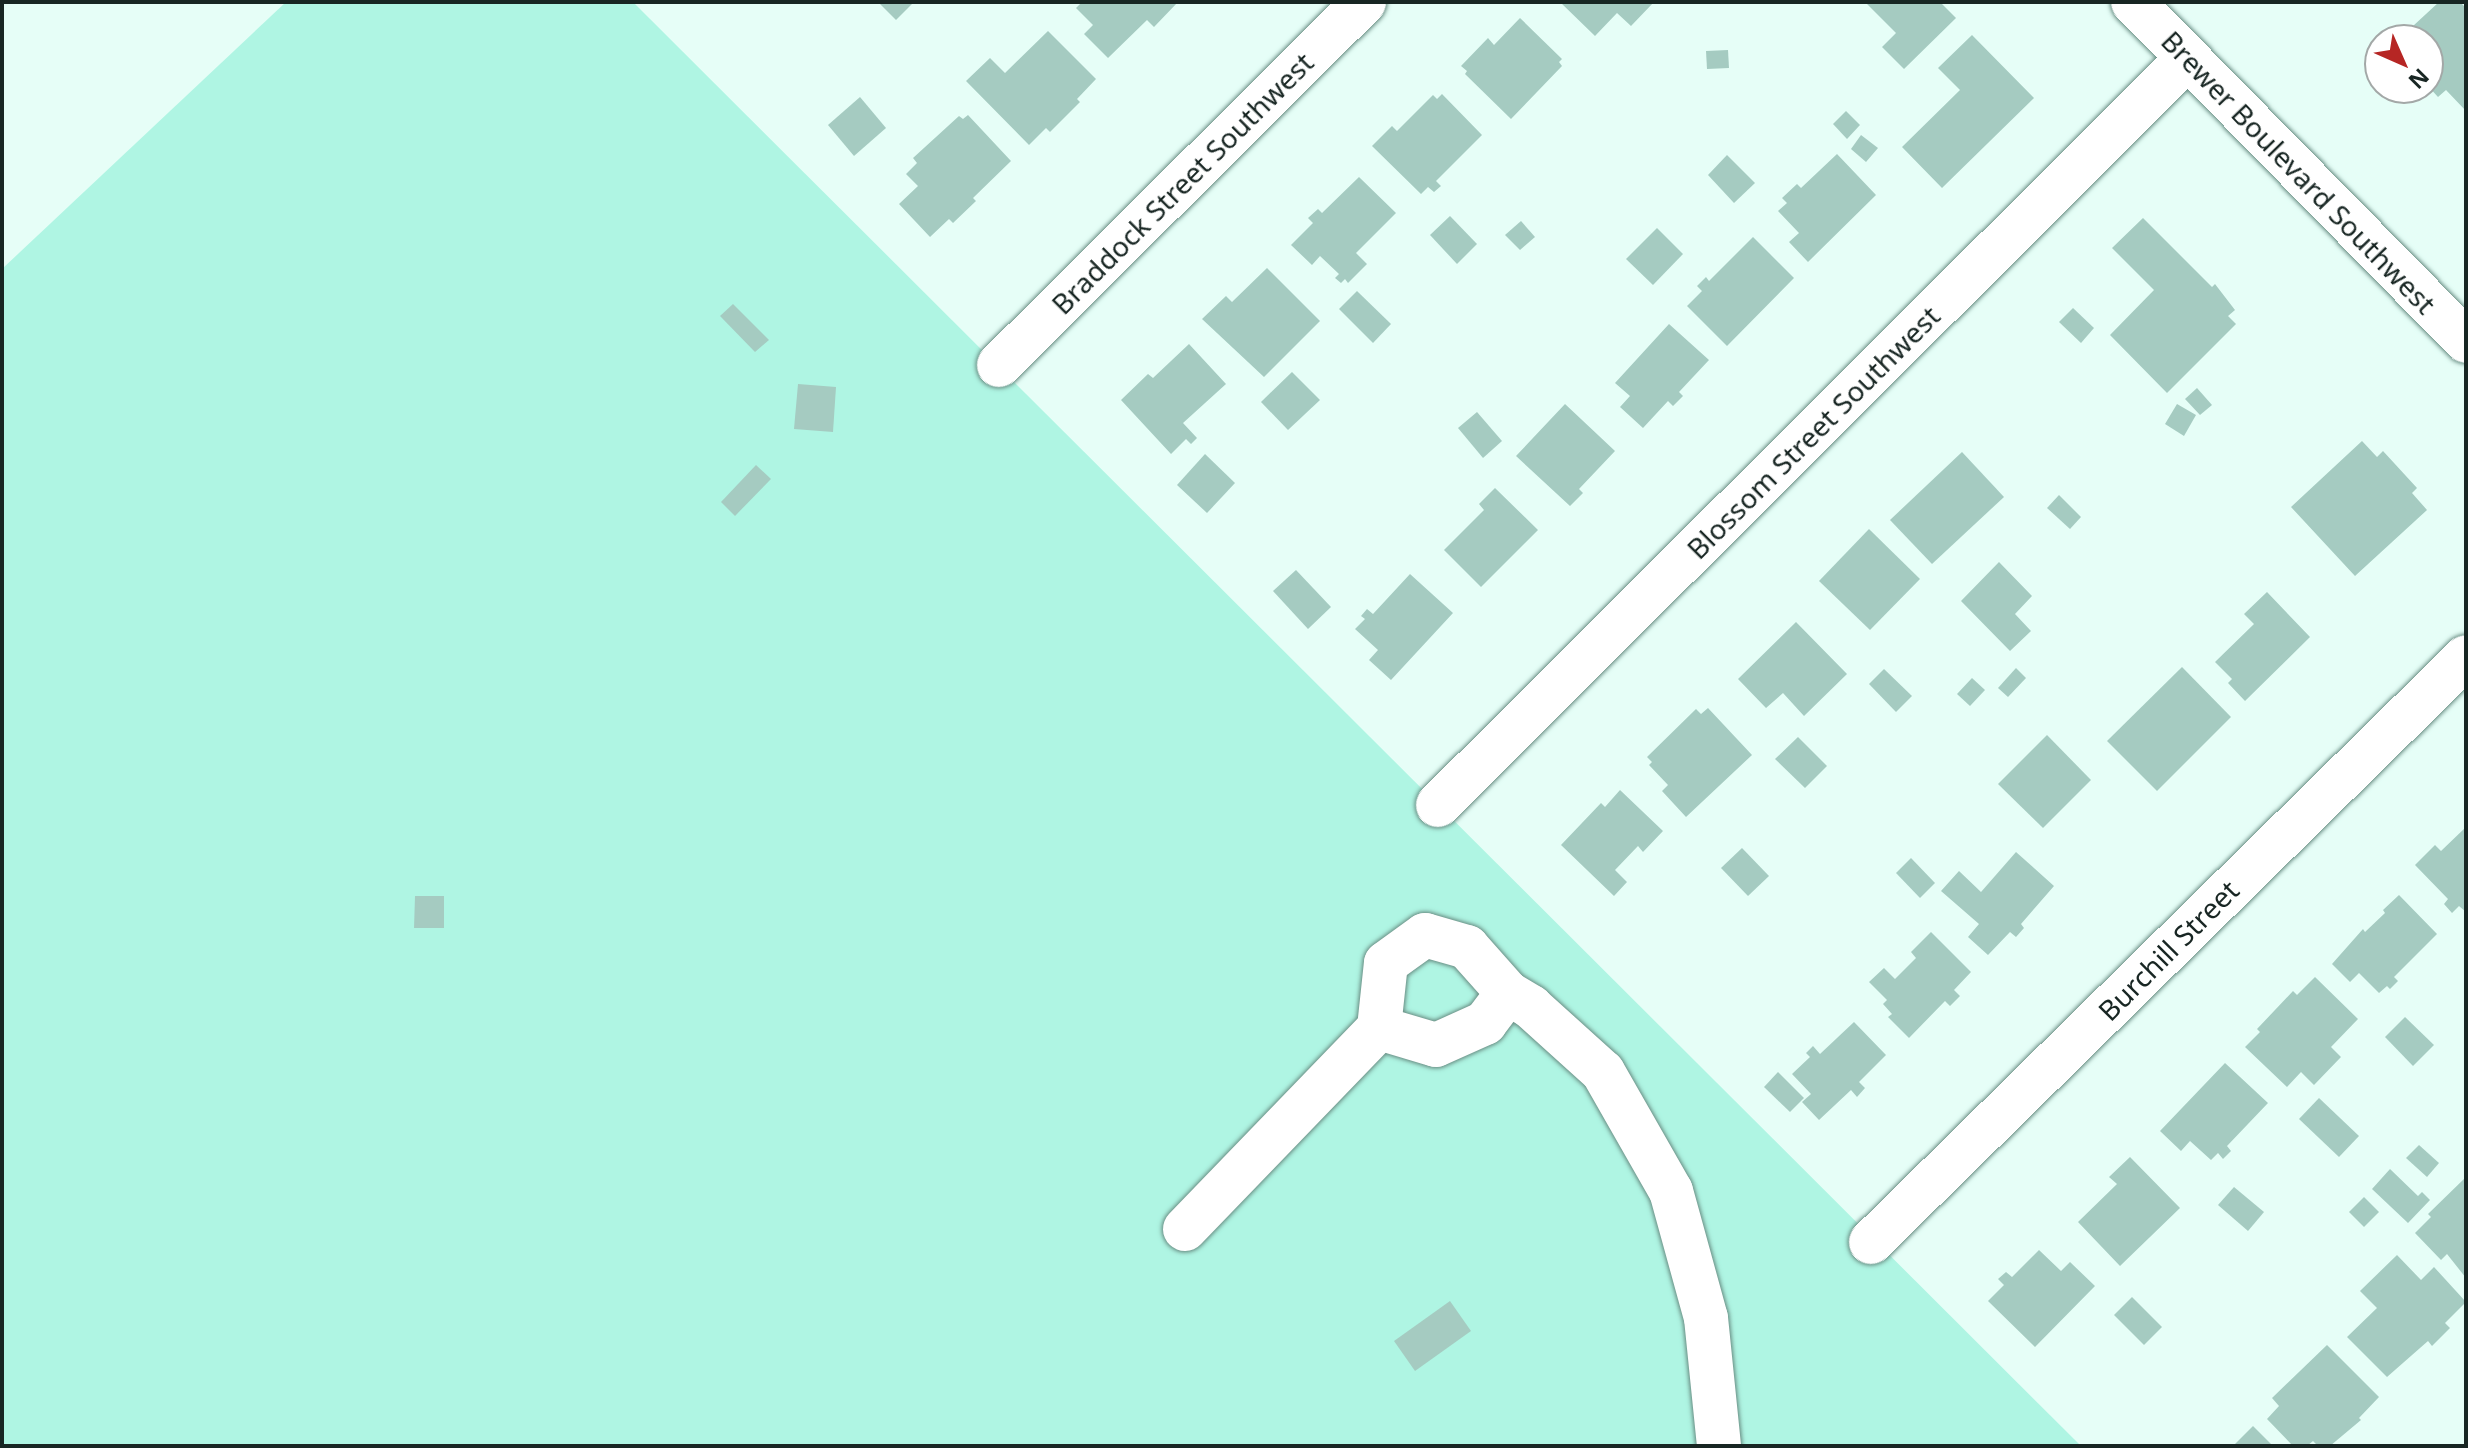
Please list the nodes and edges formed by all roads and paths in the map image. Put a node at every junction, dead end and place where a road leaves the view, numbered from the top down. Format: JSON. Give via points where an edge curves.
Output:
{"nodes":[{"id":1,"x":1364,"y":2,"type":"edge"},
{"id":2,"x":2133,"y":2,"type":"edge"},
{"id":3,"x":2188,"y":58,"type":"junction"},
{"id":4,"x":2466,"y":341,"type":"edge"},
{"id":5,"x":999,"y":365,"type":"dead end"},
{"id":6,"x":2466,"y":657,"type":"edge"},
{"id":7,"x":1438,"y":805,"type":"dead end"},
{"id":8,"x":1508,"y":993,"type":"junction"},
{"id":9,"x":1379,"y":1028,"type":"junction"},
{"id":10,"x":1185,"y":1229,"type":"dead end"},
{"id":11,"x":1871,"y":1242,"type":"dead end"},
{"id":12,"x":1719,"y":1446,"type":"edge"}],
"edges":[{"from":1,"to":5,"type":"street","name":"Braddock Street Southwest"},
{"from":2,"to":3,"type":"street","name":"Brewer Boulevard Southwest"},
{"from":3,"to":4,"type":"street","name":"Brewer Boulevard Southwest"},
{"from":3,"to":7,"type":"street","name":"Blossom Street Southwest"},
{"from":6,"to":11,"type":"street","name":"Burchill Street"},
{"from":8,"to":9,"type":"street","via":[[1485,1023],[1436,1045]]},
{"from":8,"to":9,"type":"street","via":[[1467,947],[1425,935],[1386,963]]},
{"from":8,"to":12,"type":"street","via":[[1603,1072],[1671,1191],[1706,1318]]},
{"from":9,"to":10,"type":"street"}]}
